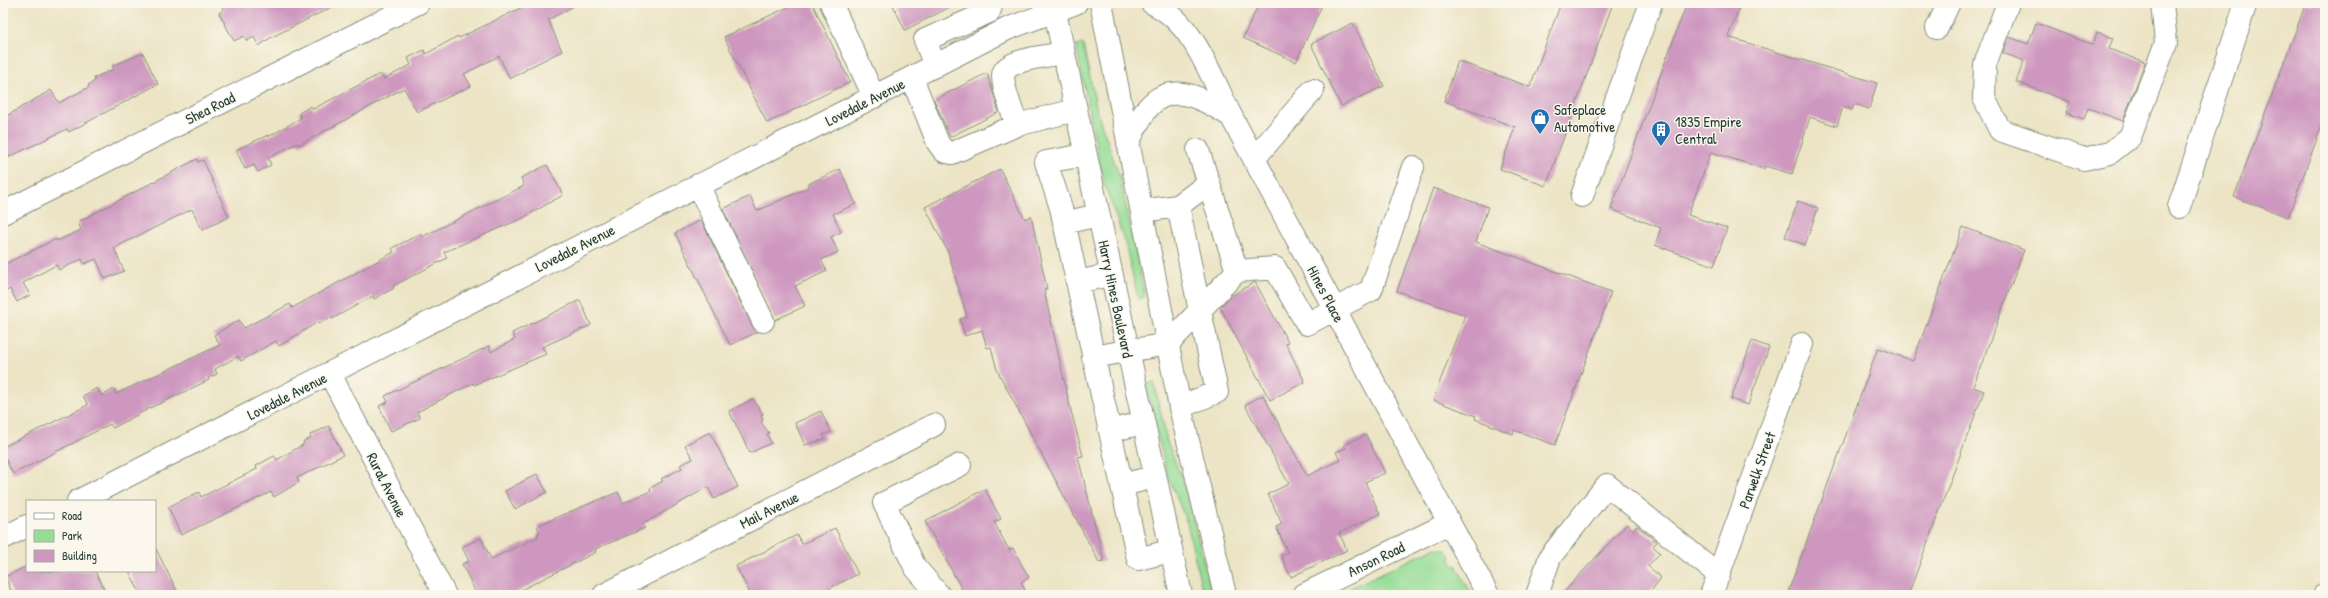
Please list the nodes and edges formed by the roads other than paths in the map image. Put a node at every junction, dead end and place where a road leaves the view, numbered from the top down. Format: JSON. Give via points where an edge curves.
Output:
{"nodes":[{"id":1,"x":418,"y":3,"type":"edge"},
{"id":2,"x":831,"y":3,"type":"edge"},
{"id":3,"x":1076,"y":3,"type":"edge"},
{"id":4,"x":1101,"y":3,"type":"edge"},
{"id":5,"x":1152,"y":3,"type":"edge"},
{"id":6,"x":1651,"y":3,"type":"edge"},
{"id":7,"x":1949,"y":3,"type":"edge"},
{"id":8,"x":2008,"y":3,"type":"edge"},
{"id":9,"x":2162,"y":3,"type":"edge"},
{"id":10,"x":2246,"y":3,"type":"edge"},
{"id":11,"x":992,"y":4,"type":"edge"},
{"id":12,"x":1054,"y":7,"type":"edge"},
{"id":13,"x":1937,"y":28,"type":"dead end"},
{"id":14,"x":1007,"y":30,"type":"junction"},
{"id":15,"x":1064,"y":53,"type":"junction"},
{"id":16,"x":935,"y":66,"type":"junction"},
{"id":17,"x":912,"y":78,"type":"junction"},
{"id":18,"x":1313,"y":90,"type":"dead end"},
{"id":19,"x":874,"y":97,"type":"junction"},
{"id":20,"x":1075,"y":110,"type":"junction"},
{"id":21,"x":1231,"y":116,"type":"junction"},
{"id":22,"x":1017,"y":125,"type":"junction"},
{"id":23,"x":1128,"y":142,"type":"junction"},
{"id":24,"x":1198,"y":150,"type":"dead end"},
{"id":25,"x":1085,"y":155,"type":"junction"},
{"id":26,"x":1254,"y":160,"type":"junction"},
{"id":27,"x":1413,"y":167,"type":"dead end"},
{"id":28,"x":1209,"y":183,"type":"junction"},
{"id":29,"x":698,"y":185,"type":"junction"},
{"id":30,"x":1582,"y":196,"type":"dead end"},
{"id":31,"x":1178,"y":206,"type":"junction"},
{"id":32,"x":2179,"y":207,"type":"dead end"},
{"id":33,"x":1142,"y":211,"type":"junction"},
{"id":34,"x":3,"y":213,"type":"edge"},
{"id":35,"x":1098,"y":215,"type":"junction"},
{"id":36,"x":1064,"y":223,"type":"junction"},
{"id":37,"x":1237,"y":272,"type":"junction"},
{"id":38,"x":1110,"y":275,"type":"junction"},
{"id":39,"x":1077,"y":282,"type":"junction"},
{"id":40,"x":1335,"y":309,"type":"junction"},
{"id":41,"x":1201,"y":312,"type":"junction"},
{"id":42,"x":763,"y":321,"type":"dead end"},
{"id":43,"x":1168,"y":344,"type":"junction"},
{"id":44,"x":1802,"y":344,"type":"dead end"},
{"id":45,"x":1126,"y":351,"type":"junction"},
{"id":46,"x":1094,"y":357,"type":"junction"},
{"id":47,"x":330,"y":374,"type":"junction"},
{"id":48,"x":1180,"y":407,"type":"junction"},
{"id":49,"x":1142,"y":423,"type":"junction"},
{"id":50,"x":934,"y":425,"type":"dead end"},
{"id":51,"x":1110,"y":431,"type":"junction"},
{"id":52,"x":960,"y":465,"type":"dead end"},
{"id":53,"x":1154,"y":477,"type":"junction"},
{"id":54,"x":1122,"y":485,"type":"junction"},
{"id":55,"x":80,"y":500,"type":"edge"},
{"id":56,"x":1449,"y":523,"type":"junction"},
{"id":57,"x":26,"y":526,"type":"edge"},
{"id":58,"x":3,"y":538,"type":"edge"},
{"id":59,"x":1170,"y":551,"type":"junction"},
{"id":60,"x":1719,"y":575,"type":"junction"},
{"id":61,"x":445,"y":595,"type":"edge"},
{"id":62,"x":604,"y":595,"type":"edge"},
{"id":63,"x":939,"y":595,"type":"edge"},
{"id":64,"x":1181,"y":595,"type":"edge"},
{"id":65,"x":1225,"y":595,"type":"edge"},
{"id":66,"x":1303,"y":595,"type":"edge"},
{"id":67,"x":1488,"y":595,"type":"edge"},
{"id":68,"x":1537,"y":595,"type":"edge"},
{"id":69,"x":1711,"y":595,"type":"edge"}],
"edges":[{"from":1,"to":34,"type":"street","name":"Shea Road"},
{"from":2,"to":19,"type":"street"},
{"from":3,"to":12,"type":"street","name":"Lovedale Avenue"},
{"from":4,"to":23,"type":"street"},
{"from":5,"to":21,"type":"street","name":"Hines Place","via":[[1180,23],[1196,47]]},
{"from":6,"to":30,"type":"street"},
{"from":7,"to":13,"type":"street"},
{"from":8,"to":9,"type":"street","via":[[1984,64],[1984,98],[2000,130],[2084,158],[2110,153],[2130,137],[2166,43]]},
{"from":10,"to":32,"type":"street"},
{"from":11,"to":14,"type":"street","via":[[1000,10]]},
{"from":11,"to":16,"type":"street","via":[[989,12],[925,40]]},
{"from":12,"to":14,"type":"street","name":"Lovedale Avenue"},
{"from":12,"to":15,"type":"street","name":"Harry Hines Boulevard"},
{"from":14,"to":16,"type":"street","name":"Lovedale Avenue"},
{"from":15,"to":20,"type":"street","name":"Harry Hines Boulevard"},
{"from":15,"to":22,"type":"street","via":[[1013,62],[1005,69],[1005,85]]},
{"from":16,"to":17,"type":"street","name":"Lovedale Avenue"},
{"from":17,"to":19,"type":"street","name":"Lovedale Avenue"},
{"from":17,"to":22,"type":"street","via":[[938,143],[944,151],[952,153]]},
{"from":18,"to":26,"type":"street"},
{"from":19,"to":29,"type":"street","name":"Lovedale Avenue"},
{"from":20,"to":22,"type":"street"},
{"from":20,"to":25,"type":"street","name":"Harry Hines Boulevard"},
{"from":21,"to":23,"type":"street","via":[[1203,99],[1185,93],[1163,96],[1154,101],[1144,113]]},
{"from":21,"to":26,"type":"street","name":"Hines Place"},
{"from":23,"to":33,"type":"street"},
{"from":24,"to":28,"type":"street"},
{"from":25,"to":35,"type":"street","name":"Harry Hines Boulevard"},
{"from":25,"to":36,"type":"street","via":[[1046,162]]},
{"from":26,"to":40,"type":"street","name":"Hines Place"},
{"from":27,"to":40,"type":"street","via":[[1371,290]]},
{"from":28,"to":31,"type":"street"},
{"from":28,"to":37,"type":"street"},
{"from":29,"to":42,"type":"street"},
{"from":29,"to":47,"type":"street","name":"Lovedale Avenue"},
{"from":31,"to":33,"type":"street"},
{"from":31,"to":41,"type":"street"},
{"from":33,"to":43,"type":"street"},
{"from":35,"to":36,"type":"street"},
{"from":35,"to":38,"type":"street","name":"Harry Hines Boulevard"},
{"from":36,"to":39,"type":"street"},
{"from":37,"to":40,"type":"street","via":[[1275,268],[1307,324]]},
{"from":37,"to":41,"type":"street"},
{"from":38,"to":39,"type":"street"},
{"from":38,"to":45,"type":"street","name":"Harry Hines Boulevard"},
{"from":39,"to":46,"type":"street"},
{"from":40,"to":56,"type":"street","name":"Hines Place"},
{"from":41,"to":43,"type":"street"},
{"from":41,"to":48,"type":"street","via":[[1217,392]]},
{"from":43,"to":45,"type":"street"},
{"from":43,"to":48,"type":"street"},
{"from":44,"to":60,"type":"street","name":"Parwelk Street"},
{"from":45,"to":46,"type":"street"},
{"from":45,"to":49,"type":"street","name":"Harry Hines Boulevard"},
{"from":46,"to":51,"type":"street"},
{"from":47,"to":55,"type":"street","name":"Lovedale Avenue"},
{"from":47,"to":61,"type":"street","name":"Rural Avenue"},
{"from":48,"to":65,"type":"street"},
{"from":49,"to":51,"type":"street"},
{"from":49,"to":53,"type":"street","name":"Harry Hines Boulevard"},
{"from":50,"to":62,"type":"street","name":"Mail Avenue"},
{"from":51,"to":54,"type":"street"},
{"from":52,"to":63,"type":"street","via":[[884,502],[915,567]]},
{"from":53,"to":54,"type":"street"},
{"from":53,"to":59,"type":"street","name":"Harry Hines Boulevard"},
{"from":54,"to":59,"type":"street","via":[[1138,559]]},
{"from":56,"to":66,"type":"street","name":"Anson Road"},
{"from":56,"to":67,"type":"street","name":"Hines Place"},
{"from":57,"to":58,"type":"street"},
{"from":59,"to":64,"type":"street","name":"Harry Hines Boulevard"},
{"from":60,"to":68,"type":"street","via":[[1607,485],[1550,557]]},
{"from":60,"to":69,"type":"street","name":"Parwelk Street"}]}
